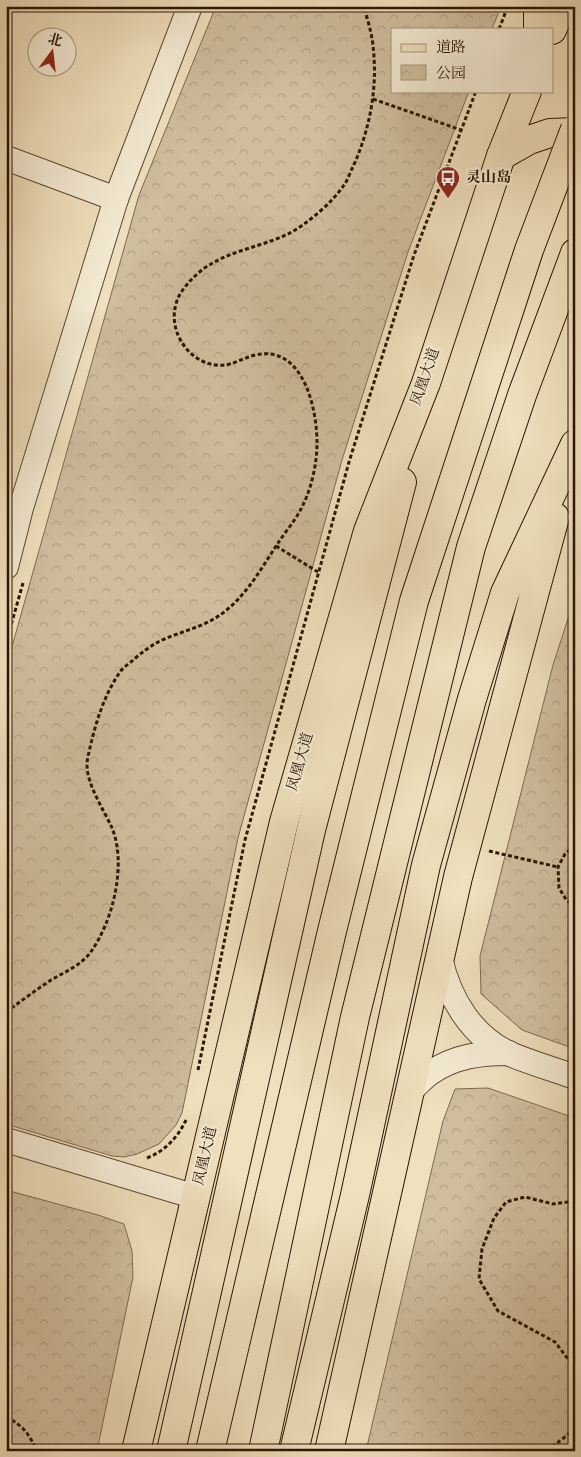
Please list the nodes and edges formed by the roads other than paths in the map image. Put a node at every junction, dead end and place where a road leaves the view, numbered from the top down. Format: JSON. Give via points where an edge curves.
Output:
{"nodes":[{"id":1,"x":190,"y":6,"type":"edge"},
{"id":2,"x":538,"y":6,"type":"edge"},
{"id":3,"x":562,"y":6,"type":"edge"},
{"id":4,"x":538,"y":28,"type":"edge"},
{"id":5,"x":553,"y":28,"type":"edge"},
{"id":6,"x":527,"y":92,"type":"edge"},
{"id":7,"x":575,"y":131,"type":"edge"},
{"id":8,"x":501,"y":156,"type":"junction"},
{"id":9,"x":6,"y":158,"type":"edge"},
{"id":10,"x":116,"y":199,"type":"junction"},
{"id":11,"x":575,"y":253,"type":"edge"},
{"id":12,"x":426,"y":383,"type":"junction"},
{"id":13,"x":575,"y":444,"type":"edge"},
{"id":14,"x":575,"y":450,"type":"edge"},
{"id":15,"x":6,"y":568,"type":"edge"},
{"id":16,"x":440,"y":958,"type":"junction"},
{"id":17,"x":509,"y":1053,"type":"junction"},
{"id":18,"x":575,"y":1077,"type":"edge"},
{"id":19,"x":410,"y":1091,"type":"junction"},
{"id":20,"x":6,"y":1140,"type":"edge"},
{"id":21,"x":196,"y":1197,"type":"junction"},
{"id":22,"x":136,"y":1451,"type":"edge"},
{"id":23,"x":171,"y":1451,"type":"edge"},
{"id":24,"x":210,"y":1451,"type":"edge"},
{"id":25,"x":263,"y":1451,"type":"edge"},
{"id":26,"x":294,"y":1451,"type":"edge"},
{"id":27,"x":329,"y":1451,"type":"edge"}],
"edges":[{"from":1,"to":10,"type":"street"},
{"from":2,"to":4,"type":"main road"},
{"from":3,"to":5,"type":"main road"},
{"from":6,"to":8,"type":"main road","name":"凤凰大道"},
{"from":7,"to":8,"type":"main road","via":[[550,133],[528,140]]},
{"from":7,"to":24,"type":"main road","bridge":true,"via":[[529,250],[414,601],[332,931]]},
{"from":8,"to":12,"type":"main road","name":"凤凰大道"},
{"from":9,"to":10,"type":"street"},
{"from":10,"to":15,"type":"street","via":[[21,508]]},
{"from":11,"to":25,"type":"main road","via":[[522,395],[468,556],[355,1017]]},
{"from":12,"to":21,"type":"main road","name":"凤凰大道","via":[[368,531],[284,822]]},
{"from":12,"to":23,"type":"main road","via":[[309,840]]},
{"from":13,"to":26,"type":"main road","via":[[505,593],[472,699],[426,865],[355,1195]]},
{"from":14,"to":16,"type":"main road","via":[[466,846]]},
{"from":16,"to":17,"type":"street","via":[[452,997],[463,1014],[492,1043]]},
{"from":16,"to":19,"type":"main road"},
{"from":17,"to":18,"type":"street"},
{"from":17,"to":19,"type":"street","via":[[482,1053],[455,1060],[430,1073]]},
{"from":19,"to":27,"type":"main road"},
{"from":20,"to":21,"type":"street"},
{"from":21,"to":22,"type":"main road","name":"凤凰大道"}]}
